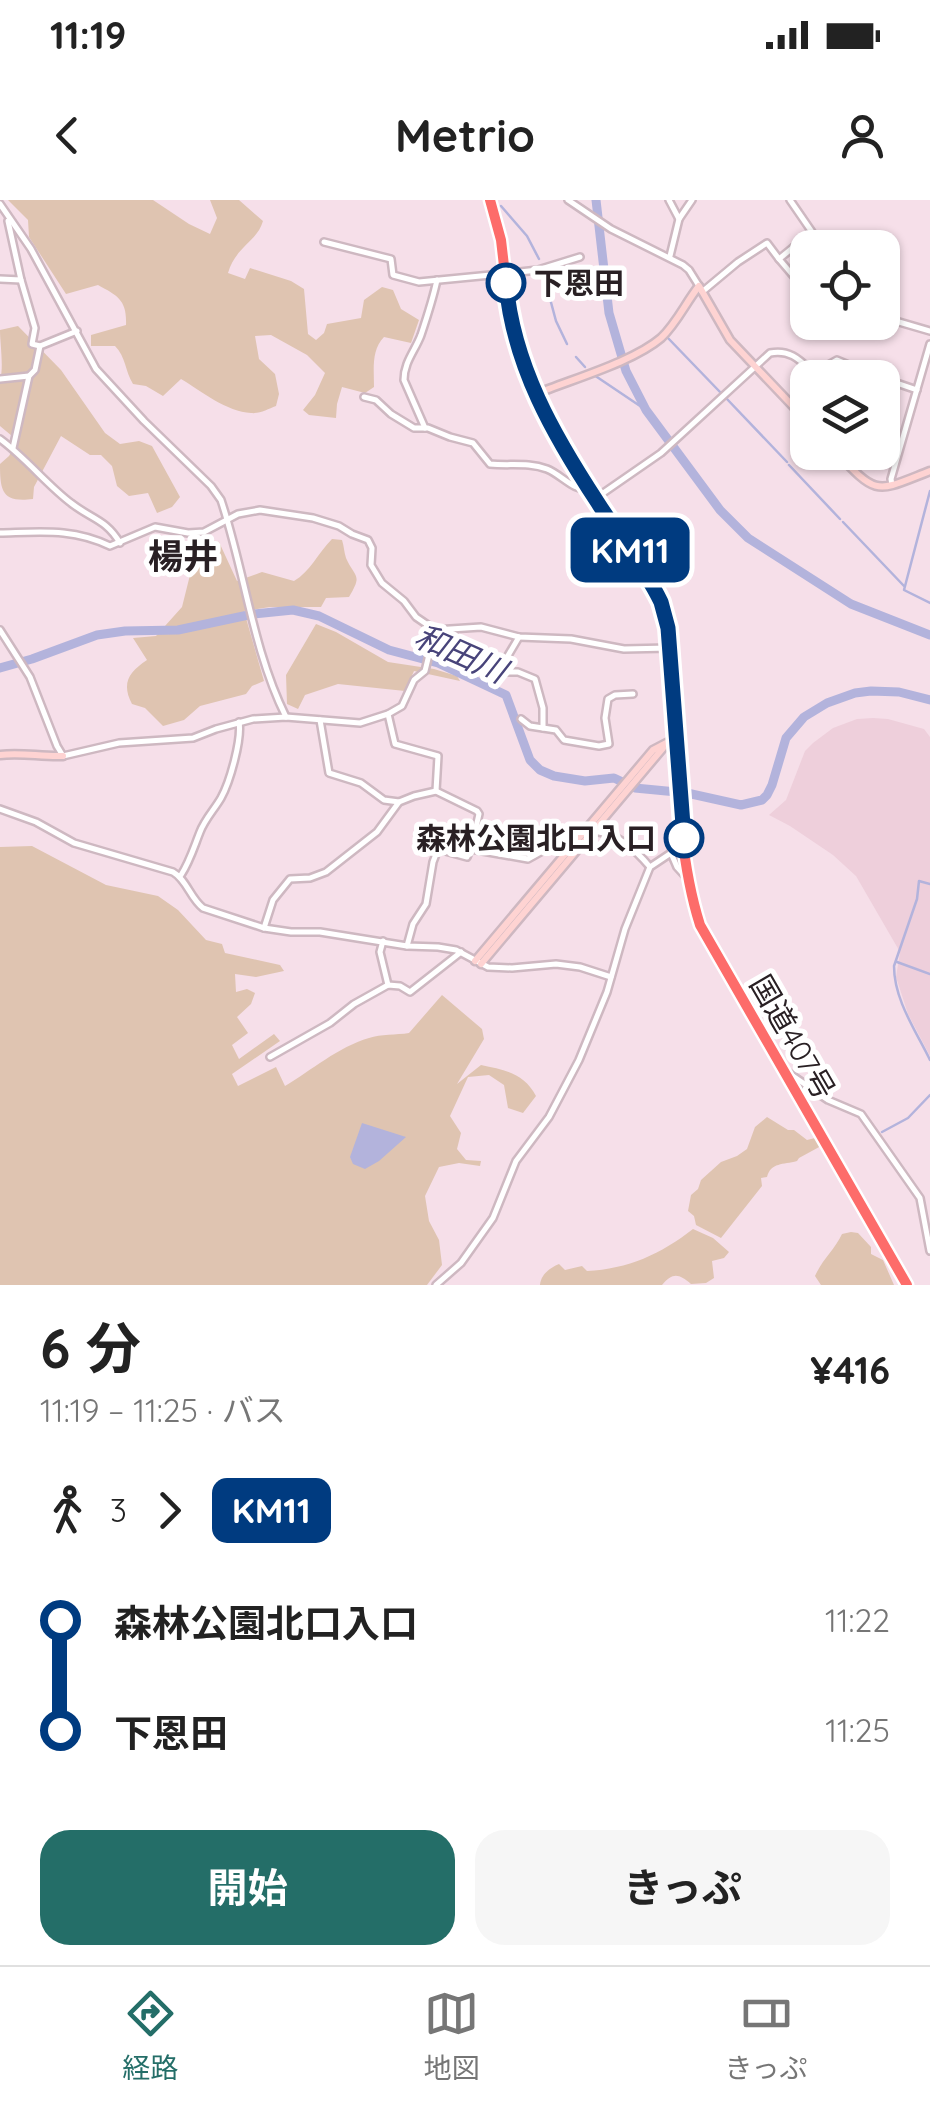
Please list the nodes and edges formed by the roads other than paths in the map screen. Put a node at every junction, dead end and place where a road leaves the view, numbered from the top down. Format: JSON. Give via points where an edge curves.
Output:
{"nodes":[{"id":1,"x":490,"y":200,"type":"edge"},
{"id":2,"x":568,"y":200,"type":"edge"},
{"id":3,"x":669,"y":200,"type":"edge"},
{"id":4,"x":692,"y":200,"type":"edge"},
{"id":5,"x":790,"y":200,"type":"edge"},
{"id":6,"x":3,"y":209,"type":"edge"},
{"id":7,"x":678,"y":219,"type":"junction"},
{"id":8,"x":324,"y":242,"type":"dead end"},
{"id":9,"x":580,"y":257,"type":"dead end"},
{"id":10,"x":669,"y":257,"type":"junction"},
{"id":11,"x":780,"y":259,"type":"junction"},
{"id":12,"x":790,"y":271,"type":"edge"},
{"id":13,"x":505,"y":273,"type":"junction"},
{"id":14,"x":0,"y":279,"type":"edge"},
{"id":15,"x":21,"y":280,"type":"junction"},
{"id":16,"x":437,"y":280,"type":"junction"},
{"id":17,"x":701,"y":289,"type":"junction"},
{"id":18,"x":900,"y":322,"type":"edge"},
{"id":19,"x":78,"y":331,"type":"junction"},
{"id":20,"x":930,"y":331,"type":"edge"},
{"id":21,"x":930,"y":344,"type":"edge"},
{"id":22,"x":40,"y":346,"type":"junction"},
{"id":23,"x":800,"y":360,"type":"edge"},
{"id":24,"x":754,"y":366,"type":"junction"},
{"id":25,"x":29,"y":376,"type":"junction"},
{"id":26,"x":0,"y":379,"type":"edge"},
{"id":27,"x":900,"y":384,"type":"edge"},
{"id":28,"x":917,"y":390,"type":"junction"},
{"id":29,"x":536,"y":394,"type":"junction"},
{"id":30,"x":364,"y":397,"type":"dead end"},
{"id":31,"x":790,"y":403,"type":"edge"},
{"id":32,"x":425,"y":428,"type":"junction"},
{"id":33,"x":0,"y":438,"type":"edge"},
{"id":34,"x":12,"y":448,"type":"junction"},
{"id":35,"x":852,"y":470,"type":"edge"},
{"id":36,"x":930,"y":471,"type":"edge"},
{"id":37,"x":892,"y":487,"type":"junction"},
{"id":38,"x":592,"y":494,"type":"junction"},
{"id":39,"x":227,"y":518,"type":"junction"},
{"id":40,"x":0,"y":533,"type":"edge"},
{"id":41,"x":120,"y":543,"type":"junction"},
{"id":42,"x":0,"y":630,"type":"edge"},
{"id":43,"x":434,"y":630,"type":"junction"},
{"id":44,"x":519,"y":636,"type":"junction"},
{"id":45,"x":669,"y":648,"type":"junction"},
{"id":46,"x":633,"y":694,"type":"dead end"},
{"id":47,"x":388,"y":714,"type":"junction"},
{"id":48,"x":286,"y":717,"type":"junction"},
{"id":49,"x":521,"y":719,"type":"dead end"},
{"id":50,"x":320,"y":720,"type":"junction"},
{"id":51,"x":239,"y":722,"type":"junction"},
{"id":52,"x":543,"y":728,"type":"junction"},
{"id":53,"x":671,"y":740,"type":"junction"},
{"id":54,"x":0,"y":755,"type":"edge"},
{"id":55,"x":63,"y":756,"type":"junction"},
{"id":56,"x":436,"y":792,"type":"junction"},
{"id":57,"x":399,"y":802,"type":"junction"},
{"id":58,"x":0,"y":809,"type":"edge"},
{"id":59,"x":682,"y":819,"type":"junction"},
{"id":60,"x":590,"y":829,"type":"junction"},
{"id":61,"x":579,"y":836,"type":"junction"},
{"id":62,"x":471,"y":849,"type":"junction"},
{"id":63,"x":670,"y":853,"type":"junction"},
{"id":64,"x":650,"y":866,"type":"junction"},
{"id":65,"x":180,"y":877,"type":"junction"},
{"id":66,"x":689,"y":880,"type":"junction"},
{"id":67,"x":264,"y":928,"type":"junction"},
{"id":68,"x":383,"y":942,"type":"junction"},
{"id":69,"x":407,"y":946,"type":"junction"},
{"id":70,"x":461,"y":952,"type":"junction"},
{"id":71,"x":478,"y":963,"type":"junction"},
{"id":72,"x":610,"y":976,"type":"junction"},
{"id":73,"x":388,"y":985,"type":"junction"},
{"id":74,"x":270,"y":1057,"type":"dead end"},
{"id":75,"x":784,"y":1072,"type":"junction"},
{"id":76,"x":930,"y":1250,"type":"edge"},
{"id":77,"x":436,"y":1285,"type":"edge"},
{"id":78,"x":907,"y":1285,"type":"edge"}],
"edges":[{"from":1,"to":13,"type":"highway","name":"国道407号"},
{"from":2,"to":10,"type":"street"},
{"from":3,"to":7,"type":"street"},
{"from":4,"to":7,"type":"street"},
{"from":5,"to":11,"type":"street","via":[[812,232]]},
{"from":6,"to":15,"type":"street"},
{"from":6,"to":19,"type":"street"},
{"from":7,"to":10,"type":"street"},
{"from":8,"to":16,"type":"street","via":[[391,260],[393,274]]},
{"from":9,"to":13,"type":"street"},
{"from":10,"to":17,"type":"street"},
{"from":11,"to":12,"type":"street"},
{"from":11,"to":17,"type":"street","via":[[767,243]]},
{"from":13,"to":16,"type":"street"},
{"from":13,"to":29,"type":"highway","name":"国道407号","via":[[511,326]]},
{"from":14,"to":15,"type":"street"},
{"from":15,"to":22,"type":"street","via":[[35,328],[32,344]]},
{"from":16,"to":32,"type":"street","via":[[404,372]]},
{"from":17,"to":24,"type":"street","via":[[730,340]]},
{"from":17,"to":29,"type":"street","via":[[664,334],[632,355]]},
{"from":18,"to":20,"type":"street"},
{"from":19,"to":22,"type":"street"},
{"from":19,"to":39,"type":"street","via":[[96,369],[211,486]]},
{"from":21,"to":28,"type":"street"},
{"from":22,"to":25,"type":"street"},
{"from":23,"to":24,"type":"street","via":[[778,351]]},
{"from":24,"to":31,"type":"street"},
{"from":24,"to":38,"type":"street","via":[[662,452]]},
{"from":25,"to":26,"type":"street"},
{"from":25,"to":34,"type":"street"},
{"from":27,"to":28,"type":"street"},
{"from":28,"to":37,"type":"street"},
{"from":29,"to":38,"type":"highway","name":"国道407号"},
{"from":30,"to":32,"type":"street"},
{"from":32,"to":38,"type":"street","via":[[473,443],[490,464],[534,465]]},
{"from":33,"to":34,"type":"street"},
{"from":34,"to":41,"type":"street","via":[[69,502],[111,528]]},
{"from":35,"to":37,"type":"street","via":[[868,483]]},
{"from":36,"to":37,"type":"street"},
{"from":38,"to":45,"type":"highway","name":"国道407号","via":[[661,602]]},
{"from":39,"to":41,"type":"street","via":[[204,532],[155,527]]},
{"from":39,"to":43,"type":"street","via":[[260,510],[305,516],[368,540],[382,583]]},
{"from":39,"to":48,"type":"street","via":[[271,687]]},
{"from":40,"to":41,"type":"street","via":[[68,532],[110,546]]},
{"from":42,"to":55,"type":"street","via":[[30,677]]},
{"from":43,"to":44,"type":"street","via":[[481,627]]},
{"from":43,"to":47,"type":"street","via":[[424,670],[402,706]]},
{"from":44,"to":45,"type":"street"},
{"from":44,"to":52,"type":"street","via":[[500,669],[535,680]]},
{"from":45,"to":53,"type":"highway","name":"国道407号"},
{"from":46,"to":52,"type":"street","via":[[608,699],[609,744],[564,740]]},
{"from":47,"to":50,"type":"street","via":[[360,723]]},
{"from":47,"to":56,"type":"street","via":[[395,744],[438,756]]},
{"from":48,"to":50,"type":"street"},
{"from":48,"to":51,"type":"street"},
{"from":49,"to":52,"type":"street"},
{"from":50,"to":57,"type":"street","via":[[330,774]]},
{"from":51,"to":55,"type":"street","via":[[193,738]]},
{"from":51,"to":65,"type":"street","via":[[227,782]]},
{"from":53,"to":59,"type":"highway","name":"国道407号"},
{"from":53,"to":60,"type":"street"},
{"from":54,"to":55,"type":"street"},
{"from":56,"to":57,"type":"street"},
{"from":56,"to":62,"type":"street","via":[[479,814]]},
{"from":57,"to":67,"type":"street","via":[[377,832],[326,872],[290,879],[273,900]]},
{"from":58,"to":65,"type":"street"},
{"from":59,"to":63,"type":"street"},
{"from":59,"to":66,"type":"highway","name":"国道407号"},
{"from":60,"to":61,"type":"street"},
{"from":60,"to":64,"type":"street","via":[[624,842]]},
{"from":60,"to":71,"type":"street"},
{"from":61,"to":62,"type":"street","via":[[528,858]]},
{"from":61,"to":71,"type":"street"},
{"from":62,"to":69,"type":"street","via":[[468,857],[438,849],[426,904]]},
{"from":63,"to":64,"type":"street"},
{"from":63,"to":66,"type":"street"},
{"from":64,"to":72,"type":"street"},
{"from":65,"to":67,"type":"street","via":[[204,908]]},
{"from":66,"to":75,"type":"highway","name":"国道407号","via":[[700,925]]},
{"from":67,"to":68,"type":"street"},
{"from":68,"to":69,"type":"street"},
{"from":68,"to":73,"type":"street"},
{"from":69,"to":70,"type":"street"},
{"from":70,"to":71,"type":"street"},
{"from":70,"to":73,"type":"street","via":[[410,992]]},
{"from":71,"to":72,"type":"street","via":[[502,969],[556,964]]},
{"from":72,"to":77,"type":"street","via":[[550,1117],[516,1161],[493,1218]]},
{"from":73,"to":74,"type":"street"},
{"from":75,"to":76,"type":"street","via":[[861,1114],[920,1198]]},
{"from":75,"to":78,"type":"highway","name":"国道407号"}]}
